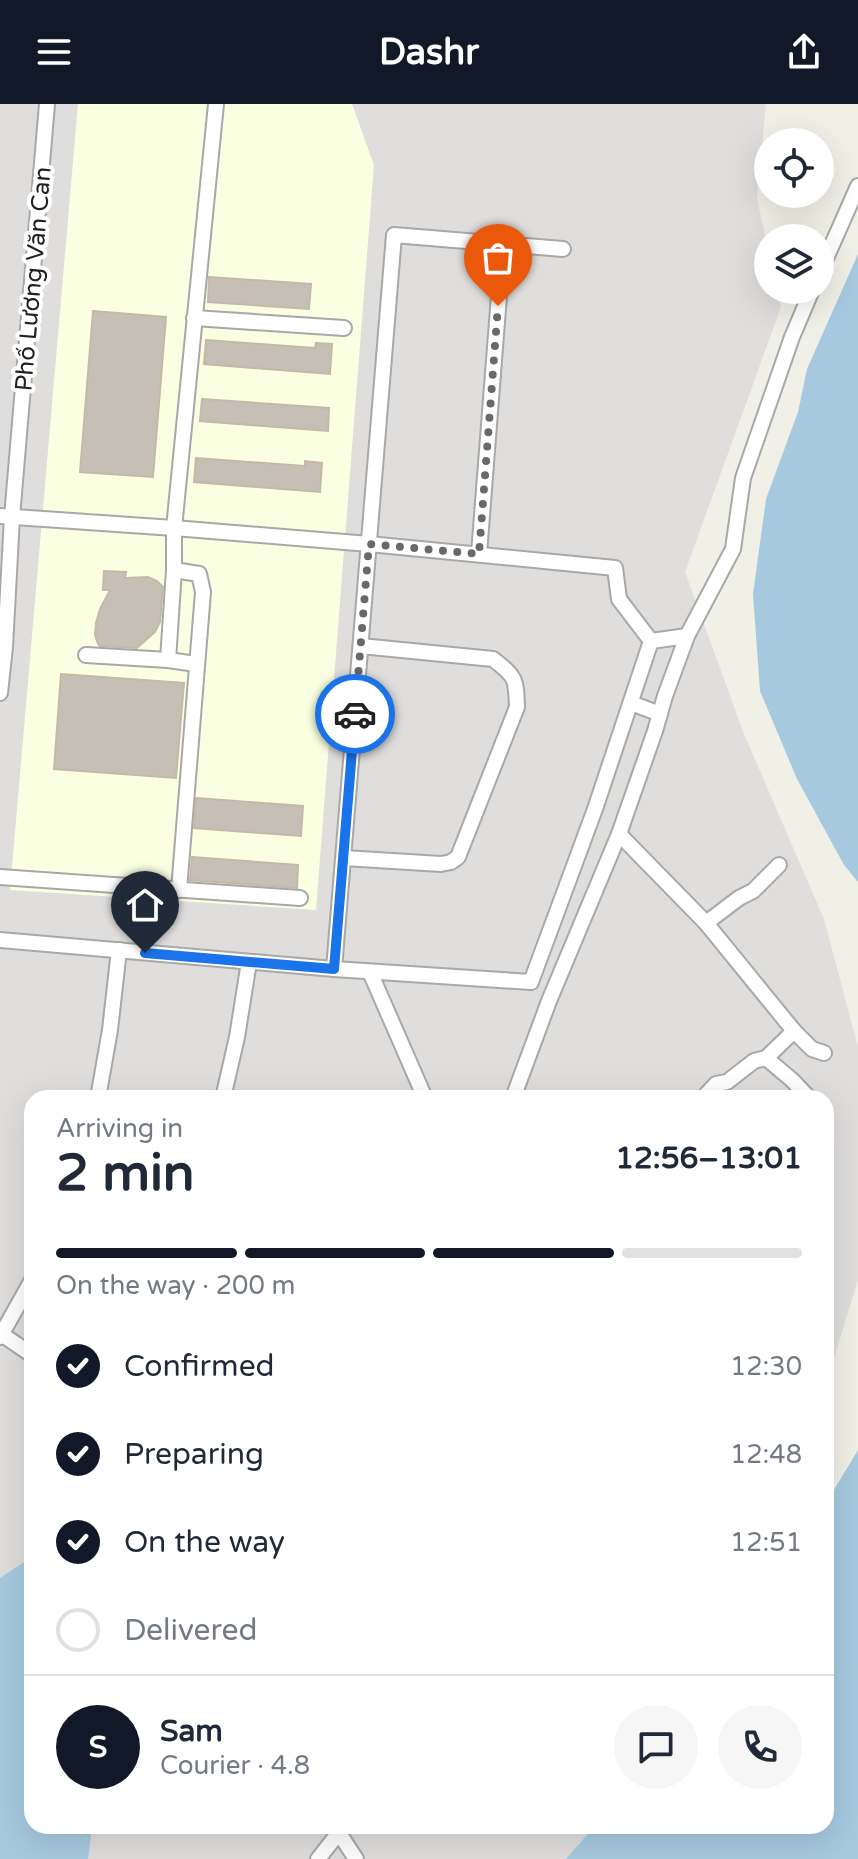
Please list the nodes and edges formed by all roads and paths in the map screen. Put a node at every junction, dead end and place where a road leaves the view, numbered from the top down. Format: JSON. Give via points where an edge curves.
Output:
{"nodes":[{"id":1,"x":47,"y":104,"type":"edge"},
{"id":2,"x":216,"y":104,"type":"edge"},
{"id":3,"x":858,"y":186,"type":"edge"},
{"id":4,"x":834,"y":240,"type":"edge"},
{"id":5,"x":503,"y":244,"type":"junction"},
{"id":6,"x":563,"y":249,"type":"dead end"},
{"id":7,"x":806,"y":304,"type":"edge"},
{"id":8,"x":194,"y":318,"type":"junction"},
{"id":9,"x":344,"y":328,"type":"dead end"},
{"id":10,"x":6,"y":517,"type":"edge"},
{"id":11,"x":174,"y":528,"type":"junction"},
{"id":12,"x":369,"y":544,"type":"junction"},
{"id":13,"x":479,"y":554,"type":"junction"},
{"id":14,"x":174,"y":570,"type":"junction"},
{"id":15,"x":687,"y":636,"type":"junction"},
{"id":16,"x":651,"y":641,"type":"junction"},
{"id":17,"x":361,"y":646,"type":"junction"},
{"id":18,"x":2,"y":647,"type":"edge"},
{"id":19,"x":86,"y":655,"type":"dead end"},
{"id":20,"x":168,"y":660,"type":"junction"},
{"id":21,"x":196,"y":664,"type":"junction"},
{"id":22,"x":0,"y":693,"type":"edge"},
{"id":23,"x":631,"y":703,"type":"junction"},
{"id":24,"x":660,"y":714,"type":"junction"},
{"id":25,"x":619,"y":834,"type":"junction"},
{"id":26,"x":344,"y":858,"type":"junction"},
{"id":27,"x":779,"y":865,"type":"dead end"},
{"id":28,"x":0,"y":877,"type":"edge"},
{"id":29,"x":179,"y":890,"type":"junction"},
{"id":30,"x":300,"y":898,"type":"dead end"},
{"id":31,"x":706,"y":923,"type":"junction"},
{"id":32,"x":0,"y":940,"type":"edge"},
{"id":33,"x":119,"y":950,"type":"junction"},
{"id":34,"x":249,"y":962,"type":"junction"},
{"id":35,"x":334,"y":969,"type":"junction"},
{"id":36,"x":370,"y":972,"type":"junction"},
{"id":37,"x":531,"y":982,"type":"junction"},
{"id":38,"x":549,"y":1001,"type":"junction"},
{"id":39,"x":794,"y":1031,"type":"junction"},
{"id":40,"x":824,"y":1053,"type":"dead end"},
{"id":41,"x":766,"y":1058,"type":"junction"},
{"id":42,"x":99,"y":1090,"type":"edge"},
{"id":43,"x":225,"y":1090,"type":"edge"},
{"id":44,"x":422,"y":1090,"type":"edge"},
{"id":45,"x":516,"y":1090,"type":"edge"},
{"id":46,"x":710,"y":1090,"type":"edge"},
{"id":47,"x":801,"y":1090,"type":"edge"},
{"id":48,"x":24,"y":1294,"type":"edge"},
{"id":49,"x":1,"y":1335,"type":"edge"},
{"id":50,"x":24,"y":1350,"type":"edge"},
{"id":51,"x":338,"y":1834,"type":"edge"},
{"id":52,"x":344,"y":1834,"type":"edge"},
{"id":53,"x":318,"y":1859,"type":"edge"},
{"id":54,"x":356,"y":1859,"type":"edge"}],
"edges":[{"from":1,"to":10,"type":"street","name":"Phố Lương Văn Can"},
{"from":2,"to":8,"type":"street"},
{"from":3,"to":4,"type":"street"},
{"from":5,"to":6,"type":"street"},
{"from":5,"to":12,"type":"street","via":[[394,235]]},
{"from":5,"to":13,"type":"street"},
{"from":7,"to":15,"type":"street","via":[[743,478],[733,549]]},
{"from":8,"to":9,"type":"street"},
{"from":8,"to":11,"type":"street"},
{"from":10,"to":11,"type":"street"},
{"from":10,"to":18,"type":"street","name":"Phố Lương Văn Can"},
{"from":11,"to":12,"type":"street"},
{"from":11,"to":14,"type":"street"},
{"from":12,"to":13,"type":"street"},
{"from":12,"to":17,"type":"street"},
{"from":13,"to":16,"type":"street","via":[[615,568],[619,599]]},
{"from":14,"to":20,"type":"street"},
{"from":14,"to":21,"type":"street","via":[[199,574],[202,580]]},
{"from":15,"to":16,"type":"street"},
{"from":15,"to":24,"type":"street"},
{"from":16,"to":23,"type":"street"},
{"from":17,"to":26,"type":"street"},
{"from":17,"to":26,"type":"street","via":[[493,659],[516,682],[517,707],[458,857],[441,864]]},
{"from":18,"to":22,"type":"street","name":"Phố Lương Văn Can"},
{"from":19,"to":20,"type":"street"},
{"from":20,"to":21,"type":"street"},
{"from":21,"to":29,"type":"street"},
{"from":23,"to":24,"type":"street"},
{"from":23,"to":37,"type":"street"},
{"from":24,"to":25,"type":"street"},
{"from":25,"to":31,"type":"street"},
{"from":25,"to":38,"type":"street"},
{"from":26,"to":35,"type":"street"},
{"from":27,"to":31,"type":"street","via":[[753,891]]},
{"from":28,"to":29,"type":"street"},
{"from":29,"to":30,"type":"street"},
{"from":31,"to":39,"type":"street"},
{"from":32,"to":33,"type":"street"},
{"from":33,"to":34,"type":"street"},
{"from":33,"to":42,"type":"street"},
{"from":34,"to":35,"type":"street"},
{"from":34,"to":43,"type":"street"},
{"from":35,"to":36,"type":"street"},
{"from":36,"to":37,"type":"street"},
{"from":36,"to":44,"type":"street"},
{"from":37,"to":38,"type":"street"},
{"from":38,"to":45,"type":"street"},
{"from":39,"to":40,"type":"street"},
{"from":39,"to":41,"type":"street"},
{"from":41,"to":46,"type":"street"},
{"from":41,"to":47,"type":"street"},
{"from":48,"to":49,"type":"street"},
{"from":49,"to":50,"type":"street"},
{"from":51,"to":53,"type":"street"},
{"from":52,"to":54,"type":"street"}]}
